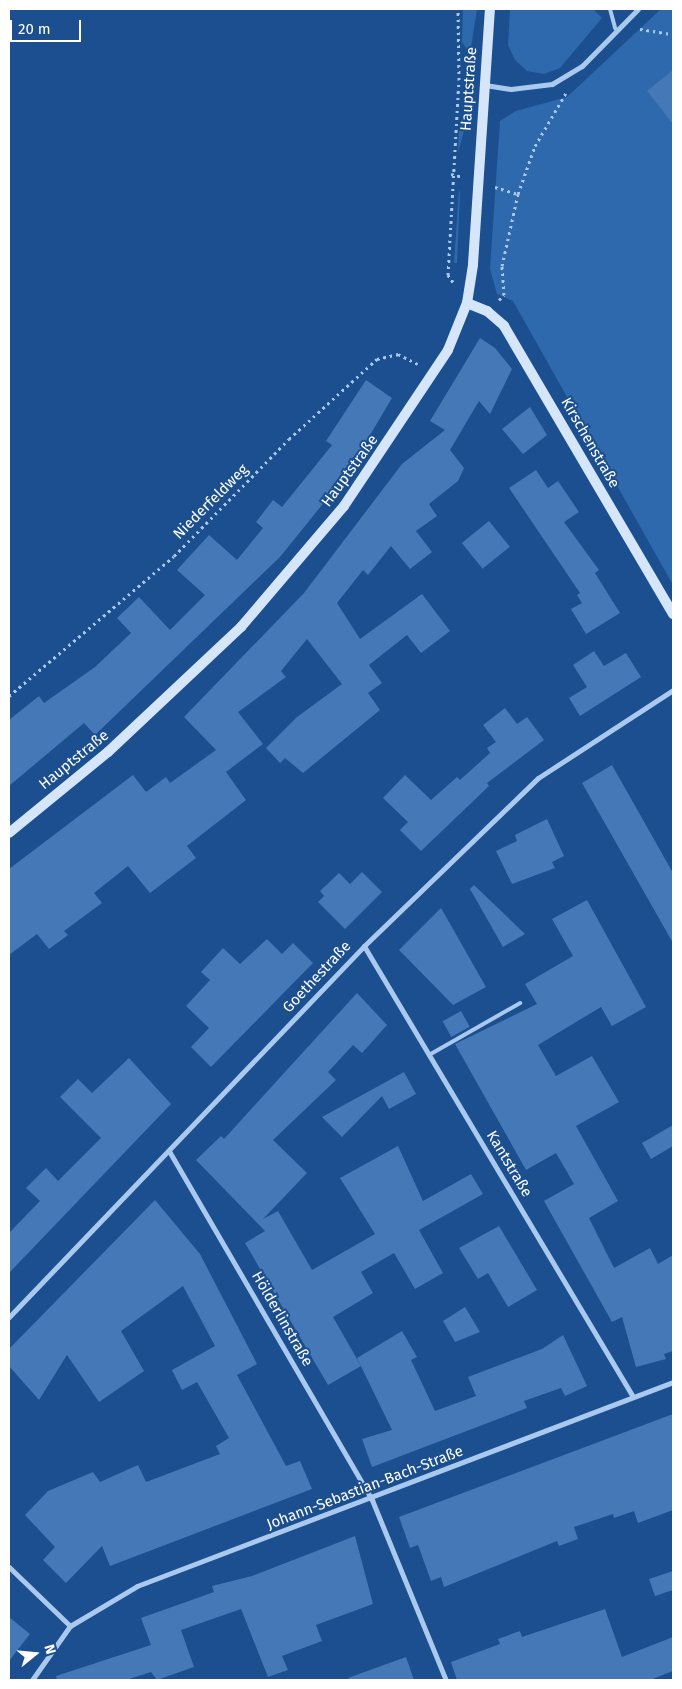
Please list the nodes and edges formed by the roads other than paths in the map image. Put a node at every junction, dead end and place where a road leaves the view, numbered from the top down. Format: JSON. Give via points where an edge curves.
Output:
{"nodes":[{"id":1,"x":490,"y":9,"type":"edge"},
{"id":2,"x":610,"y":9,"type":"edge"},
{"id":3,"x":638,"y":9,"type":"edge"},
{"id":4,"x":615,"y":28,"type":"junction"},
{"id":5,"x":484,"y":85,"type":"junction"},
{"id":6,"x":467,"y":304,"type":"junction"},
{"id":7,"x":673,"y":614,"type":"edge"},
{"id":8,"x":673,"y":690,"type":"edge"},
{"id":9,"x":9,"y":832,"type":"edge"},
{"id":10,"x":364,"y":946,"type":"junction"},
{"id":11,"x":520,"y":1003,"type":"dead end"},
{"id":12,"x":429,"y":1055,"type":"junction"},
{"id":13,"x":170,"y":1151,"type":"junction"},
{"id":14,"x":9,"y":1317,"type":"edge"},
{"id":15,"x":673,"y":1382,"type":"edge"},
{"id":16,"x":632,"y":1395,"type":"junction"},
{"id":17,"x":372,"y":1500,"type":"junction"},
{"id":18,"x":9,"y":1566,"type":"edge"},
{"id":19,"x":70,"y":1626,"type":"junction"},
{"id":20,"x":32,"y":1680,"type":"edge"},
{"id":21,"x":446,"y":1680,"type":"edge"}],
"edges":[{"from":1,"to":5,"type":"street","name":"Hauptstraße"},
{"from":2,"to":4,"type":"lane"},
{"from":3,"to":4,"type":"street"},
{"from":4,"to":5,"type":"street","via":[[568,76],[537,88]]},
{"from":5,"to":6,"type":"street","name":"Hauptstraße"},
{"from":6,"to":7,"type":"street","name":"Kirschenstraße","via":[[487,310],[504,326]]},
{"from":6,"to":9,"type":"street","name":"Hauptstraße","via":[[434,372],[344,506],[241,626],[108,752]]},
{"from":8,"to":10,"type":"street","name":"Goethestraße","via":[[538,778]]},
{"from":10,"to":12,"type":"street","name":"Kantstraße"},
{"from":10,"to":13,"type":"street","name":"Goethestraße"},
{"from":11,"to":12,"type":"lane"},
{"from":12,"to":16,"type":"street","name":"Kantstraße"},
{"from":13,"to":14,"type":"street","name":"Goethestraße"},
{"from":13,"to":17,"type":"street","name":"Hölderlinstraße"},
{"from":15,"to":16,"type":"street","name":"Johann-Sebastian-Bach-Straße"},
{"from":16,"to":17,"type":"street","name":"Johann-Sebastian-Bach-Straße"},
{"from":17,"to":19,"type":"street","name":"Johann-Sebastian-Bach-Straße","via":[[137,1586]]},
{"from":17,"to":21,"type":"street","name":"Hölderlinstraße"},
{"from":18,"to":19,"type":"street"},
{"from":19,"to":20,"type":"street"}]}
